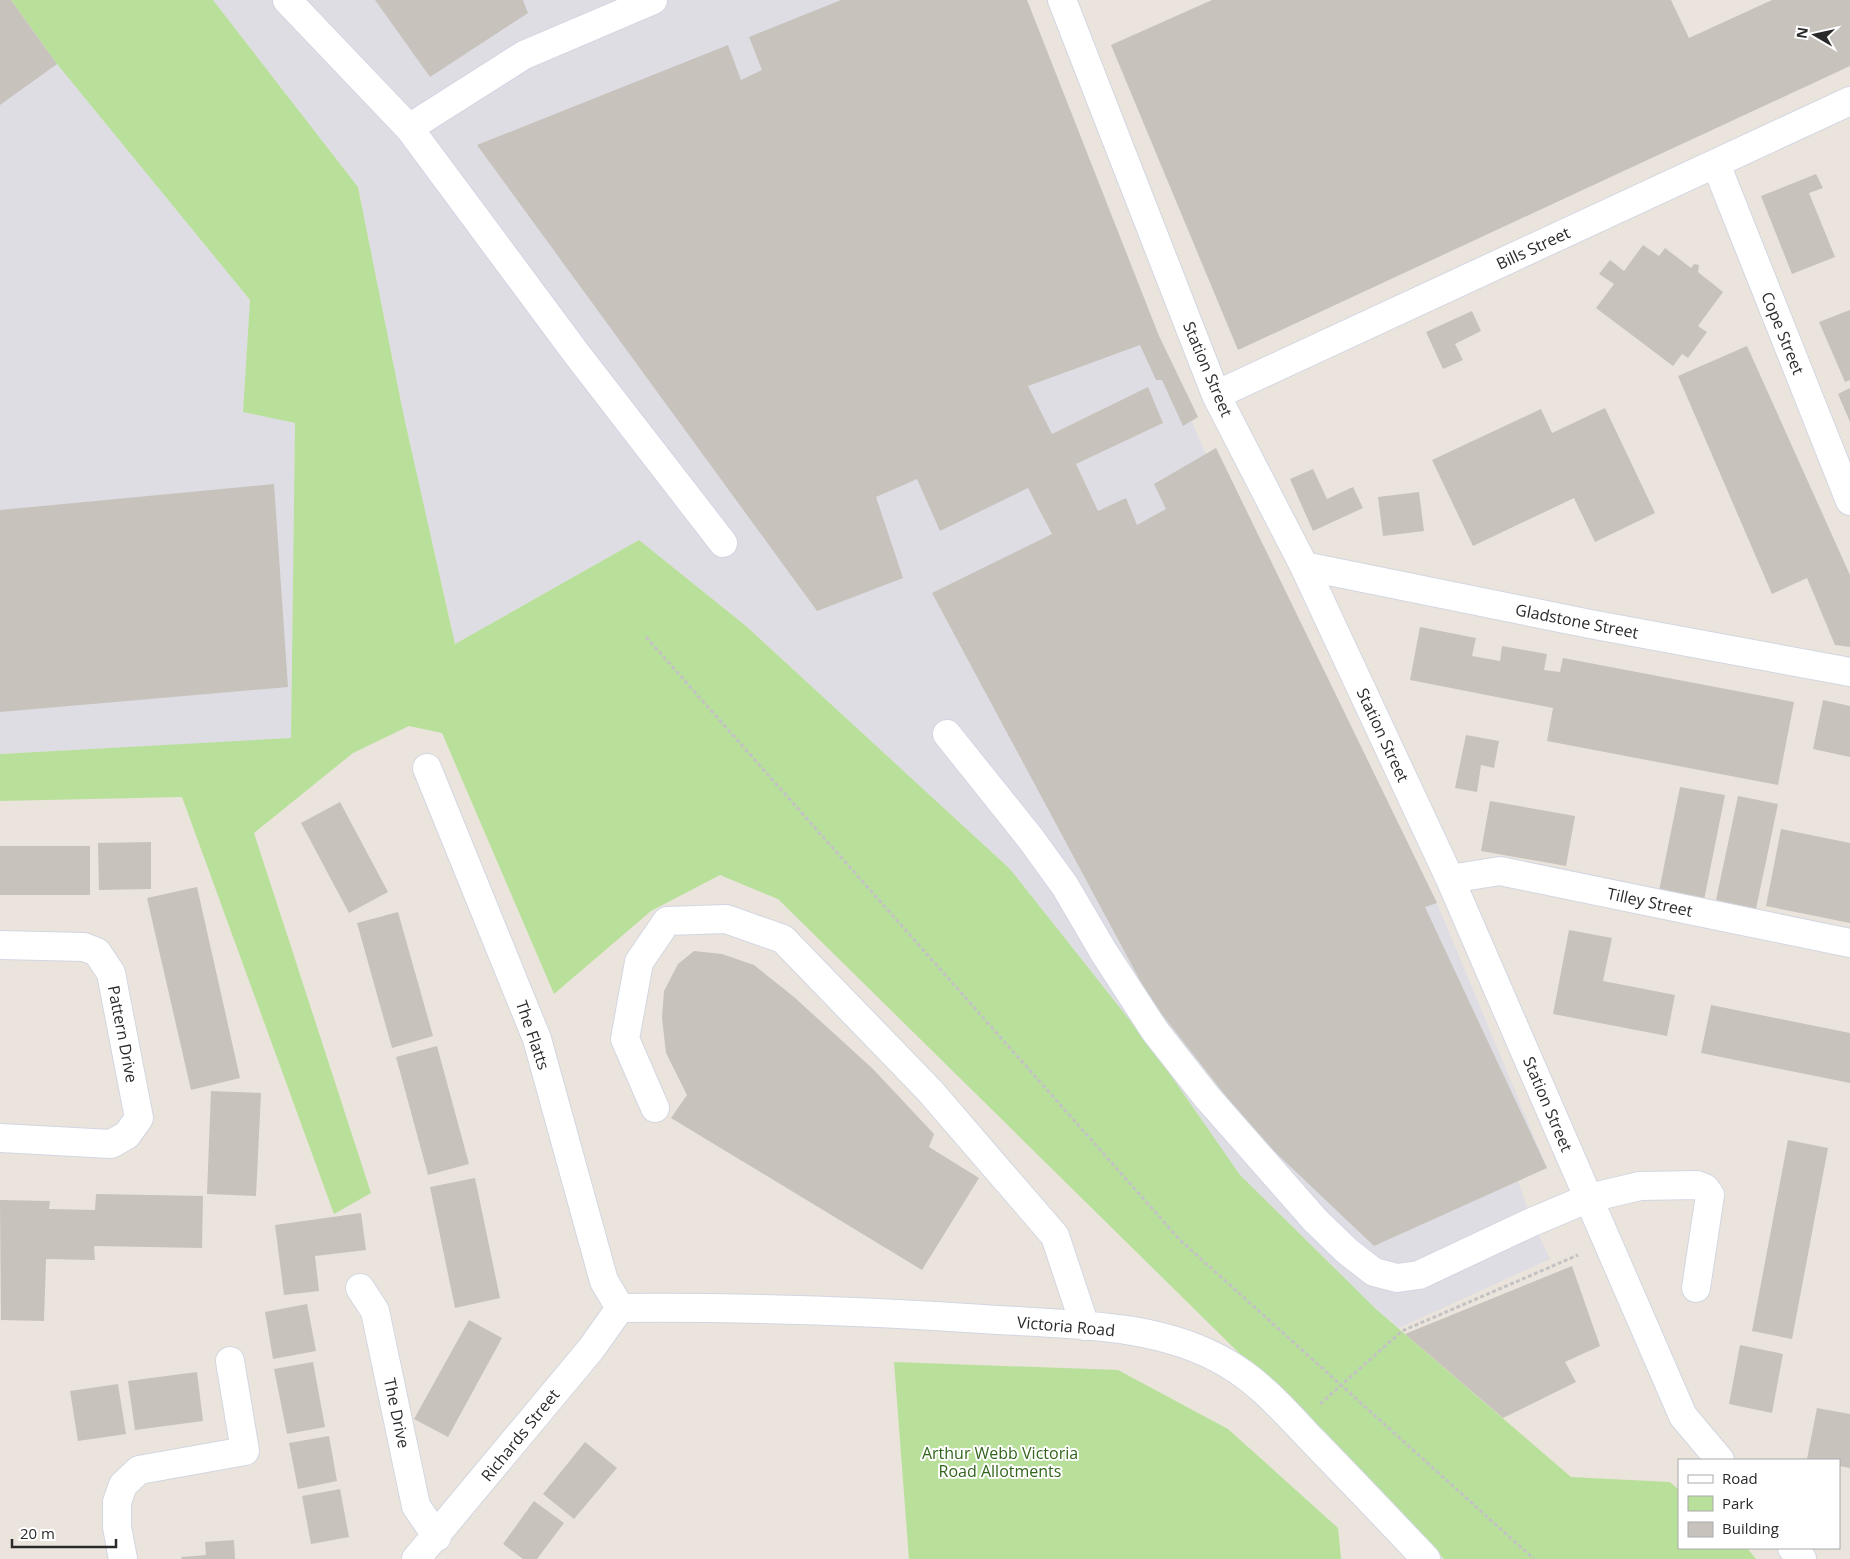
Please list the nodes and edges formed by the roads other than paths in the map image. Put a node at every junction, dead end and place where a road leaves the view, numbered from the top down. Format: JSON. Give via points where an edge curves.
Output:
{"nodes":[{"id":1,"x":287,"y":0,"type":"edge"},
{"id":2,"x":653,"y":0,"type":"edge"},
{"id":3,"x":1062,"y":0,"type":"edge"},
{"id":4,"x":1850,"y":101,"type":"edge"},
{"id":5,"x":409,"y":128,"type":"junction"},
{"id":6,"x":1716,"y":164,"type":"junction"},
{"id":7,"x":1216,"y":395,"type":"junction"},
{"id":8,"x":1850,"y":501,"type":"edge"},
{"id":9,"x":723,"y":543,"type":"dead end"},
{"id":10,"x":1304,"y":566,"type":"junction"},
{"id":11,"x":1850,"y":672,"type":"edge"},
{"id":12,"x":946,"y":734,"type":"dead end"},
{"id":13,"x":427,"y":768,"type":"dead end"},
{"id":14,"x":1450,"y":879,"type":"junction"},
{"id":15,"x":1850,"y":943,"type":"edge"},
{"id":16,"x":0,"y":944,"type":"edge"},
{"id":17,"x":655,"y":1108,"type":"dead end"},
{"id":18,"x":0,"y":1138,"type":"edge"},
{"id":19,"x":1589,"y":1198,"type":"junction"},
{"id":20,"x":360,"y":1288,"type":"dead end"},
{"id":21,"x":1696,"y":1288,"type":"dead end"},
{"id":22,"x":620,"y":1308,"type":"junction"},
{"id":23,"x":1085,"y":1326,"type":"junction"},
{"id":24,"x":230,"y":1361,"type":"dead end"},
{"id":25,"x":1719,"y":1459,"type":"edge"},
{"id":26,"x":437,"y":1537,"type":"junction"},
{"id":27,"x":1793,"y":1549,"type":"edge"},
{"id":28,"x":123,"y":1559,"type":"edge"},
{"id":29,"x":416,"y":1559,"type":"edge"},
{"id":30,"x":1426,"y":1559,"type":"edge"},
{"id":31,"x":1802,"y":1559,"type":"edge"}],
"edges":[{"from":1,"to":5,"type":"street"},
{"from":2,"to":5,"type":"street","via":[[524,55]]},
{"from":3,"to":7,"type":"street","name":"Station Street"},
{"from":4,"to":6,"type":"street","name":"Bills Street"},
{"from":5,"to":9,"type":"street","via":[[576,353]]},
{"from":6,"to":7,"type":"street","name":"Bills Street"},
{"from":6,"to":8,"type":"street","name":"Cope Street"},
{"from":7,"to":10,"type":"street","name":"Station Street"},
{"from":10,"to":11,"type":"street","name":"Gladstone Street"},
{"from":10,"to":14,"type":"street","name":"Station Street"},
{"from":12,"to":19,"type":"street","via":[[1065,886],[1155,1031],[1206,1096],[1315,1220],[1374,1272],[1397,1278],[1419,1275]]},
{"from":13,"to":22,"type":"street","name":"The Flatts","via":[[537,1039],[604,1282]]},
{"from":14,"to":15,"type":"street","name":"Tilley Street","via":[[1500,872]]},
{"from":14,"to":19,"type":"street","name":"Station Street"},
{"from":16,"to":18,"type":"street","name":"Pattern Drive","via":[[84,948],[97,952],[111,973],[139,1118],[127,1135],[111,1144]]},
{"from":17,"to":23,"type":"street","via":[[625,1039],[639,962],[667,921],[726,919],[782,939],[930,1092],[1054,1236]]},
{"from":19,"to":21,"type":"street","via":[[1640,1186],[1697,1185],[1705,1188],[1710,1195]]},
{"from":19,"to":25,"type":"street","name":"Station Street","via":[[1683,1416]]},
{"from":20,"to":26,"type":"street","name":"The Drive","via":[[375,1311],[416,1506]]},
{"from":22,"to":23,"type":"street","name":"Victoria Road","via":[[737,1307]]},
{"from":22,"to":26,"type":"street","name":"Richards Street","via":[[591,1349]]},
{"from":23,"to":30,"type":"street","name":"Victoria Road","via":[[1144,1333],[1197,1347],[1230,1365],[1275,1402]]},
{"from":24,"to":28,"type":"street","via":[[245,1451],[139,1470],[123,1485],[117,1502],[117,1527]]},
{"from":26,"to":29,"type":"street","name":"Richards Street"},
{"from":27,"to":31,"type":"street"}]}
